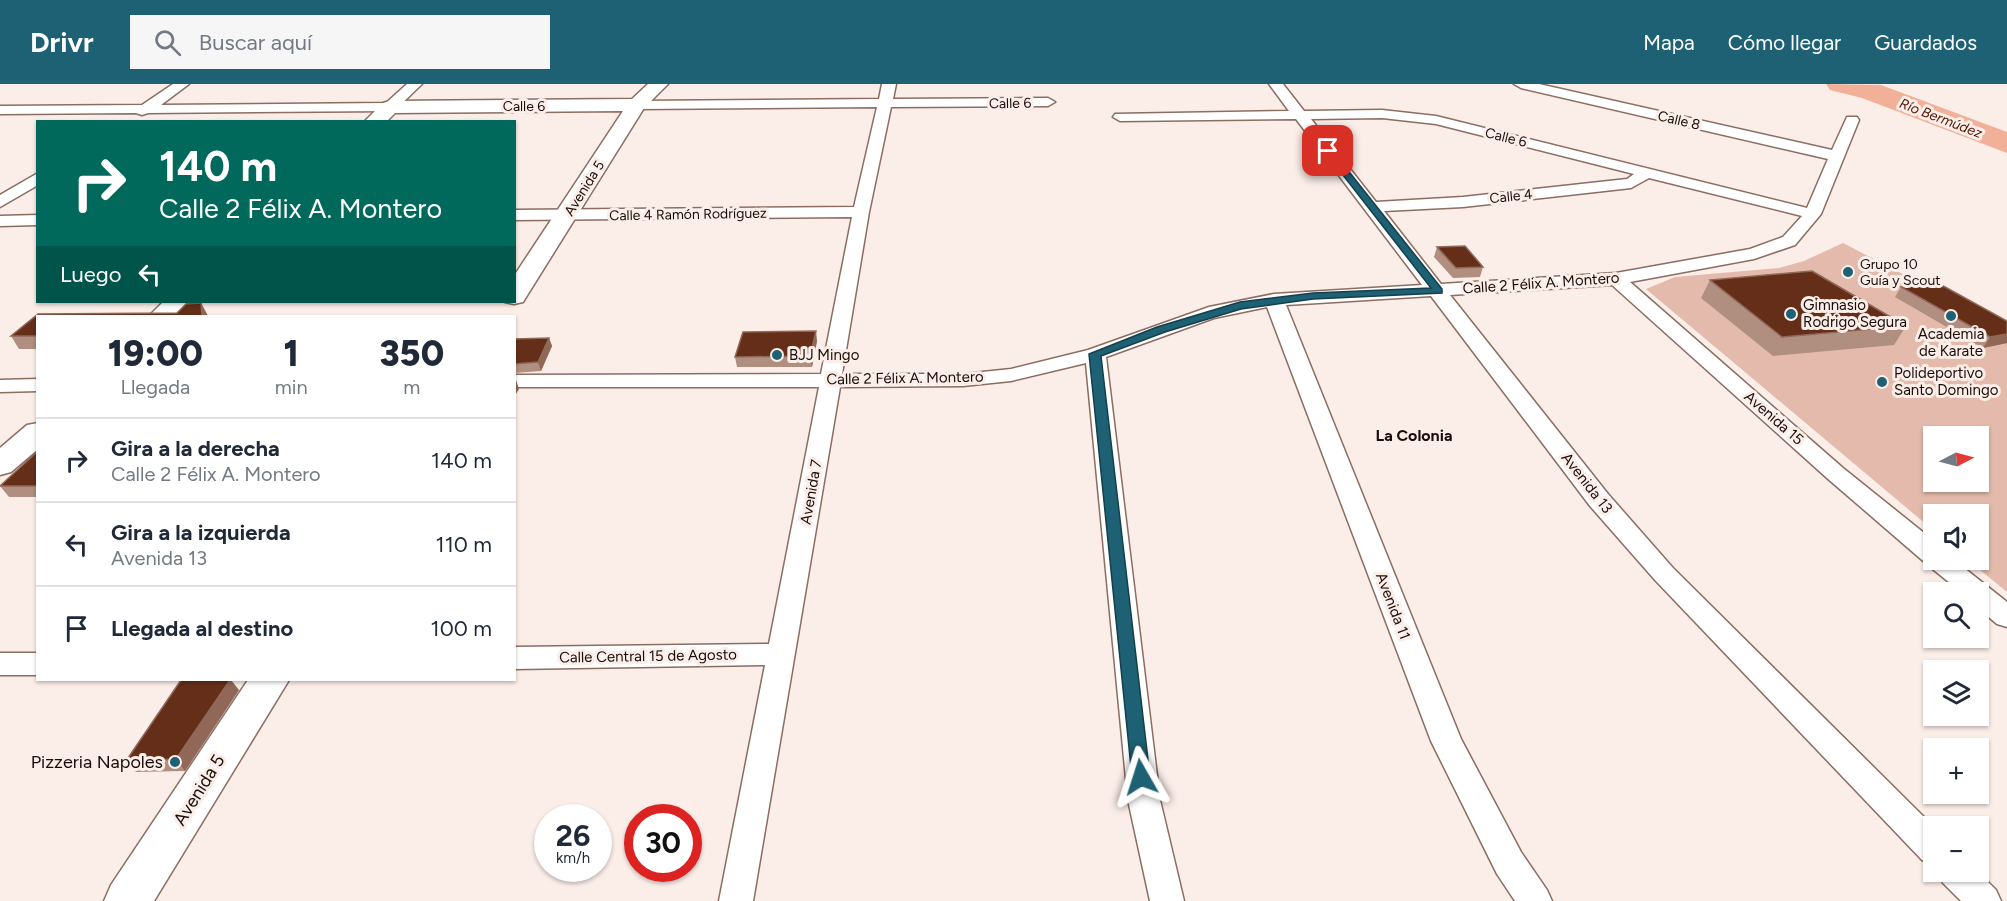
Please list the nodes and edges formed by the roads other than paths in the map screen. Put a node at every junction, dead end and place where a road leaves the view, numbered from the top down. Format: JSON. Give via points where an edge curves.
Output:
{"nodes":[{"id":1,"x":182,"y":84,"type":"edge"},
{"id":2,"x":415,"y":84,"type":"edge"},
{"id":3,"x":659,"y":84,"type":"edge"},
{"id":4,"x":889,"y":84,"type":"edge"},
{"id":5,"x":1276,"y":84,"type":"edge"},
{"id":6,"x":1521,"y":84,"type":"edge"},
{"id":7,"x":1048,"y":102,"type":"dead end"},
{"id":8,"x":883,"y":104,"type":"junction"},
{"id":9,"x":637,"y":105,"type":"junction"},
{"id":10,"x":390,"y":107,"type":"junction"},
{"id":11,"x":0,"y":110,"type":"edge"},
{"id":12,"x":144,"y":110,"type":"junction"},
{"id":13,"x":1298,"y":113,"type":"junction"},
{"id":14,"x":1120,"y":117,"type":"dead end"},
{"id":15,"x":128,"y":120,"type":"edge"},
{"id":16,"x":376,"y":120,"type":"edge"},
{"id":17,"x":1852,"y":120,"type":"dead end"},
{"id":18,"x":1837,"y":156,"type":"junction"},
{"id":19,"x":1646,"y":173,"type":"junction"},
{"id":20,"x":36,"y":179,"type":"edge"},
{"id":21,"x":0,"y":202,"type":"edge"},
{"id":22,"x":1372,"y":207,"type":"junction"},
{"id":23,"x":861,"y":212,"type":"junction"},
{"id":24,"x":1814,"y":214,"type":"junction"},
{"id":25,"x":516,"y":215,"type":"edge"},
{"id":26,"x":567,"y":215,"type":"junction"},
{"id":27,"x":36,"y":220,"type":"edge"},
{"id":28,"x":0,"y":221,"type":"edge"},
{"id":29,"x":1616,"y":279,"type":"junction"},
{"id":30,"x":1438,"y":291,"type":"junction"},
{"id":31,"x":516,"y":293,"type":"edge"},
{"id":32,"x":1274,"y":300,"type":"junction"},
{"id":33,"x":177,"y":303,"type":"edge"},
{"id":34,"x":163,"y":315,"type":"edge"},
{"id":35,"x":1095,"y":354,"type":"junction"},
{"id":36,"x":831,"y":379,"type":"junction"},
{"id":37,"x":516,"y":381,"type":"edge"},
{"id":38,"x":0,"y":386,"type":"edge"},
{"id":39,"x":36,"y":386,"type":"edge"},
{"id":40,"x":36,"y":434,"type":"edge"},
{"id":41,"x":0,"y":465,"type":"edge"},
{"id":42,"x":1923,"y":546,"type":"edge"},
{"id":43,"x":1950,"y":570,"type":"edge"},
{"id":44,"x":1965,"y":582,"type":"edge"},
{"id":45,"x":1989,"y":602,"type":"edge"},
{"id":46,"x":2007,"y":617,"type":"edge"},
{"id":47,"x":782,"y":654,"type":"junction"},
{"id":48,"x":516,"y":658,"type":"edge"},
{"id":49,"x":0,"y":664,"type":"edge"},
{"id":50,"x":36,"y":664,"type":"edge"},
{"id":51,"x":268,"y":681,"type":"edge"},
{"id":52,"x":1923,"y":839,"type":"edge"},
{"id":53,"x":1965,"y":882,"type":"edge"},
{"id":54,"x":128,"y":901,"type":"edge"},
{"id":55,"x":736,"y":901,"type":"edge"},
{"id":56,"x":1167,"y":901,"type":"edge"},
{"id":57,"x":1535,"y":901,"type":"edge"},
{"id":58,"x":1983,"y":901,"type":"edge"}],
"edges":[{"from":1,"to":12,"type":"street"},
{"from":2,"to":10,"type":"street"},
{"from":3,"to":9,"type":"main road","name":"Avenida 5"},
{"from":4,"to":8,"type":"street","name":"Avenida 7"},
{"from":5,"to":13,"type":"street","name":"Avenida 13"},
{"from":6,"to":18,"type":"street","name":"Calle 8"},
{"from":7,"to":8,"type":"street","name":"Calle 6"},
{"from":8,"to":9,"type":"street","name":"Calle 6"},
{"from":8,"to":23,"type":"street","name":"Avenida 7"},
{"from":9,"to":10,"type":"main road","name":"Calle 6"},
{"from":9,"to":26,"type":"main road","name":"Avenida 5"},
{"from":10,"to":12,"type":"street","name":"Calle 6"},
{"from":10,"to":16,"type":"main road"},
{"from":11,"to":12,"type":"street","name":"Calle 6"},
{"from":12,"to":15,"type":"street"},
{"from":13,"to":14,"type":"street","name":"Calle 6"},
{"from":13,"to":19,"type":"street","name":"Calle 6","via":[[1382,114],[1436,120]]},
{"from":13,"to":22,"type":"street","name":"Avenida 13"},
{"from":17,"to":18,"type":"street","name":"Calle 2 Félix A. Montero"},
{"from":18,"to":24,"type":"street","name":"Calle 2 Félix A. Montero"},
{"from":19,"to":22,"type":"street","name":"Calle 4","via":[[1631,183],[1463,202]]},
{"from":19,"to":24,"type":"street","name":"Calle 6"},
{"from":20,"to":21,"type":"street"},
{"from":22,"to":30,"type":"street","name":"Avenida 13"},
{"from":23,"to":26,"type":"street","name":"Calle 4 Ramón Rodríguez"},
{"from":23,"to":36,"type":"street","name":"Avenida 7"},
{"from":24,"to":29,"type":"street","name":"Calle 2 Félix A. Montero","via":[[1789,241],[1754,254]]},
{"from":25,"to":26,"type":"street","name":"Calle 4 Ramón Rodríguez"},
{"from":26,"to":31,"type":"main road","name":"Avenida 5"},
{"from":27,"to":28,"type":"street"},
{"from":29,"to":30,"type":"street","name":"Calle 2 Félix A. Montero"},
{"from":29,"to":42,"type":"street","name":"Avenida 15"},
{"from":30,"to":32,"type":"street","name":"Calle 2 Félix A. Montero"},
{"from":30,"to":52,"type":"street","name":"Avenida 13","via":[[1599,500],[1650,558]]},
{"from":32,"to":35,"type":"street","name":"Calle 2 Félix A. Montero","via":[[1209,314]]},
{"from":32,"to":57,"type":"street","name":"Avenida 11","via":[[1446,741],[1509,863]]},
{"from":33,"to":34,"type":"main road"},
{"from":35,"to":36,"type":"street","name":"Calle 2 Félix A. Montero","via":[[1011,375],[963,380]]},
{"from":35,"to":56,"type":"street","via":[[1144,800]]},
{"from":36,"to":37,"type":"street","name":"Calle 2 Félix A. Montero"},
{"from":36,"to":47,"type":"street","name":"Avenida 7"},
{"from":38,"to":39,"type":"street"},
{"from":40,"to":41,"type":"main road"},
{"from":43,"to":44,"type":"street"},
{"from":45,"to":46,"type":"street"},
{"from":47,"to":48,"type":"street","name":"Calle Central 15 de Agosto"},
{"from":47,"to":55,"type":"street","name":"Avenida 7"},
{"from":49,"to":50,"type":"street"},
{"from":51,"to":54,"type":"main road","name":"Avenida 5"},
{"from":53,"to":58,"type":"street"}]}
